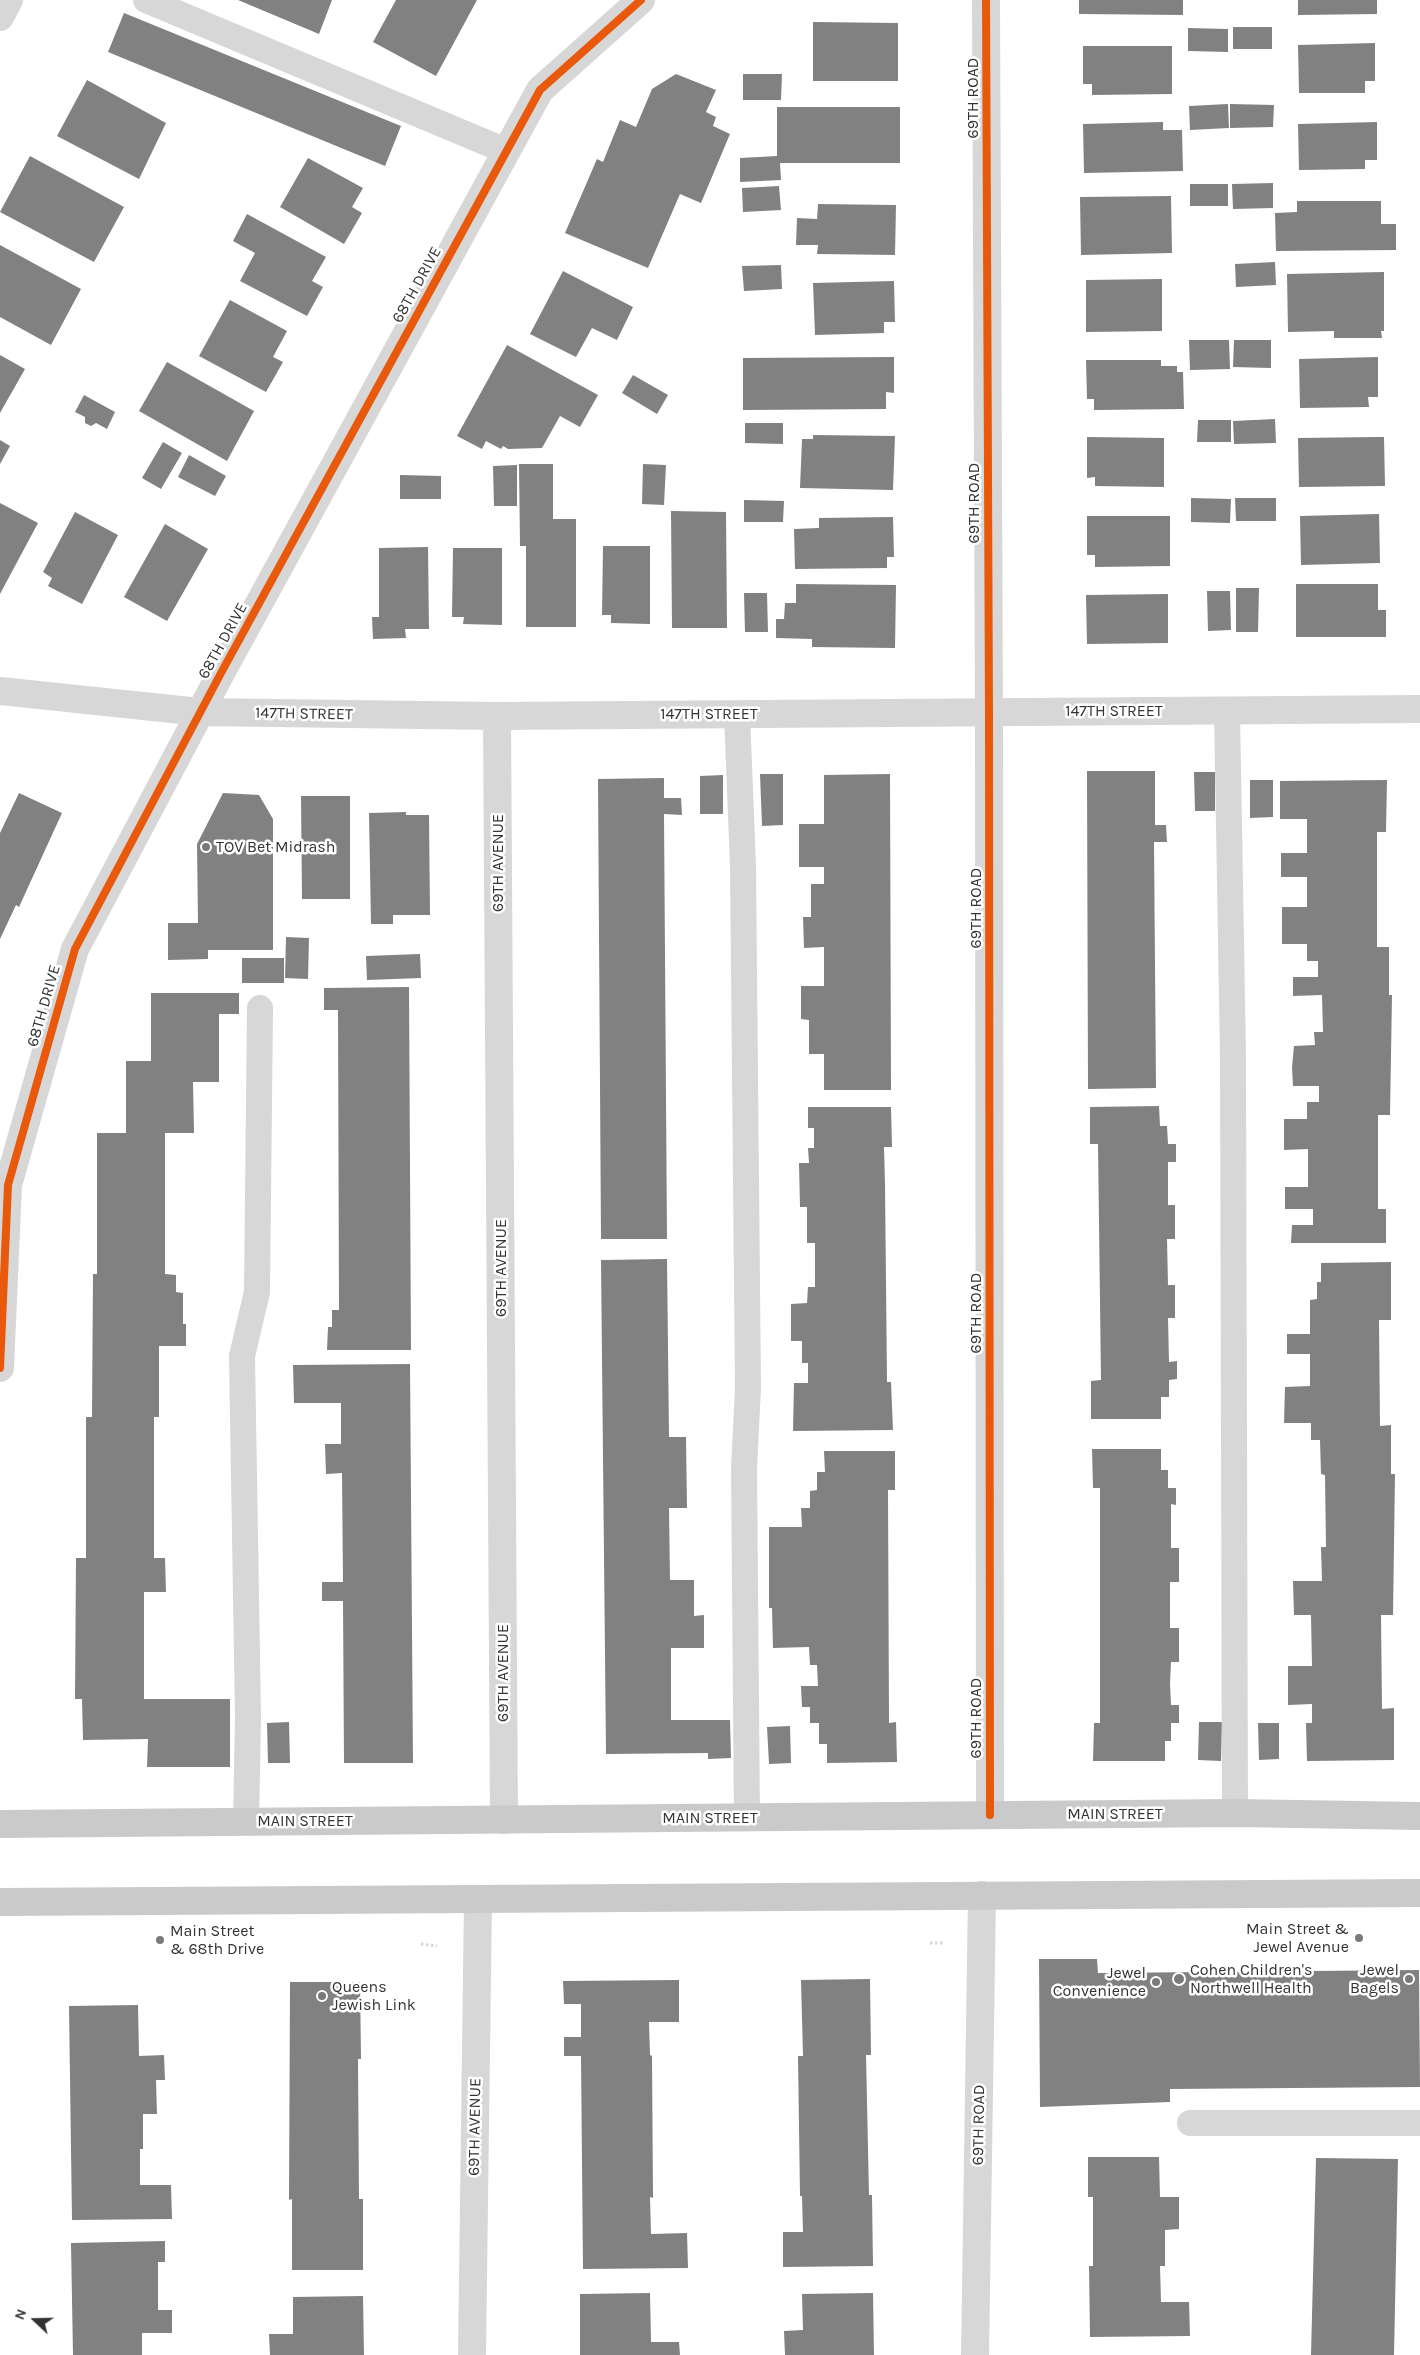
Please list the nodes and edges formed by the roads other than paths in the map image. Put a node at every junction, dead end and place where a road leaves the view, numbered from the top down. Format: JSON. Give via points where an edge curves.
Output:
{"nodes":[{"id":1,"x":9,"y":0,"type":"edge"},
{"id":2,"x":146,"y":0,"type":"edge"},
{"id":3,"x":641,"y":0,"type":"edge"},
{"id":4,"x":986,"y":0,"type":"edge"},
{"id":5,"x":0,"y":17,"type":"edge"},
{"id":6,"x":506,"y":151,"type":"junction"},
{"id":7,"x":0,"y":691,"type":"edge"},
{"id":8,"x":1420,"y":709,"type":"edge"},
{"id":9,"x":1227,"y":710,"type":"junction"},
{"id":10,"x":200,"y":712,"type":"junction"},
{"id":11,"x":989,"y":712,"type":"junction"},
{"id":12,"x":738,"y":714,"type":"junction"},
{"id":13,"x":497,"y":716,"type":"junction"},
{"id":14,"x":260,"y":1008,"type":"dead end"},
{"id":15,"x":0,"y":1368,"type":"edge"},
{"id":16,"x":1235,"y":1813,"type":"junction"},
{"id":17,"x":990,"y":1816,"type":"junction"},
{"id":18,"x":1420,"y":1816,"type":"edge"},
{"id":19,"x":747,"y":1818,"type":"junction"},
{"id":20,"x":504,"y":1820,"type":"junction"},
{"id":21,"x":246,"y":1822,"type":"junction"},
{"id":22,"x":0,"y":1824,"type":"edge"},
{"id":23,"x":1420,"y":1893,"type":"edge"},
{"id":24,"x":982,"y":1895,"type":"junction"},
{"id":25,"x":478,"y":1899,"type":"junction"},
{"id":26,"x":0,"y":1902,"type":"edge"},
{"id":27,"x":1190,"y":2123,"type":"dead end"},
{"id":28,"x":1420,"y":2123,"type":"edge"},
{"id":29,"x":472,"y":2355,"type":"edge"},
{"id":30,"x":975,"y":2355,"type":"edge"}],
"edges":[{"from":1,"to":5,"type":"street"},
{"from":2,"to":6,"type":"lane"},
{"from":3,"to":6,"type":"street","name":"68TH DRIVE","via":[[540,90]]},
{"from":4,"to":11,"type":"street","name":"69TH ROAD"},
{"from":6,"to":10,"type":"street","name":"68TH DRIVE"},
{"from":7,"to":10,"type":"street","name":"147TH STREET"},
{"from":8,"to":9,"type":"street","name":"147TH STREET"},
{"from":9,"to":11,"type":"street","name":"147TH STREET"},
{"from":9,"to":16,"type":"lane","via":[[1234,1067]]},
{"from":10,"to":13,"type":"street","name":"147TH STREET"},
{"from":10,"to":15,"type":"street","name":"68TH DRIVE","via":[[75,949],[8,1185]]},
{"from":11,"to":12,"type":"street","name":"147TH STREET"},
{"from":11,"to":17,"type":"street","name":"69TH ROAD"},
{"from":12,"to":13,"type":"street","name":"147TH STREET"},
{"from":12,"to":19,"type":"lane","via":[[743,866],[748,1358],[744,1468]]},
{"from":13,"to":20,"type":"street","name":"69TH AVENUE"},
{"from":14,"to":21,"type":"lane","via":[[257,1292],[242,1356],[248,1717]]},
{"from":16,"to":17,"type":"main road","name":"MAIN STREET"},
{"from":16,"to":18,"type":"main road","name":"MAIN STREET"},
{"from":17,"to":19,"type":"main road","name":"MAIN STREET"},
{"from":19,"to":20,"type":"main road","name":"MAIN STREET"},
{"from":20,"to":21,"type":"main road","name":"MAIN STREET"},
{"from":21,"to":22,"type":"main road","name":"MAIN STREET"},
{"from":23,"to":24,"type":"main road"},
{"from":24,"to":25,"type":"main road"},
{"from":24,"to":30,"type":"street","name":"69TH ROAD"},
{"from":25,"to":26,"type":"main road"},
{"from":25,"to":29,"type":"street","name":"69TH AVENUE"},
{"from":27,"to":28,"type":"lane"}]}
